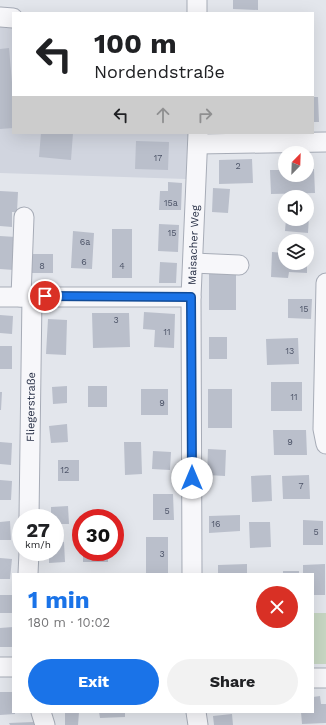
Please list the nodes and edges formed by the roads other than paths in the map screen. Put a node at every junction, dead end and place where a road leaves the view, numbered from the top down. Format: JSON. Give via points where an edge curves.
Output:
{"nodes":[{"id":1,"x":197,"y":0,"type":"edge"},
{"id":2,"x":197,"y":12,"type":"edge"},
{"id":3,"x":0,"y":17,"type":"edge"},
{"id":4,"x":12,"y":18,"type":"edge"},
{"id":5,"x":198,"y":139,"type":"edge"},
{"id":6,"x":326,"y":142,"type":"edge"},
{"id":7,"x":24,"y":217,"type":"dead end"},
{"id":8,"x":193,"y":262,"type":"junction"},
{"id":9,"x":239,"y":265,"type":"dead end"},
{"id":10,"x":326,"y":283,"type":"edge"},
{"id":11,"x":26,"y":296,"type":"junction"},
{"id":12,"x":0,"y":297,"type":"edge"},
{"id":13,"x":191,"y":297,"type":"junction"},
{"id":14,"x":326,"y":444,"type":"edge"},
{"id":15,"x":29,"y":509,"type":"edge"},
{"id":16,"x":28,"y":561,"type":"edge"},
{"id":17,"x":28,"y":573,"type":"edge"},
{"id":18,"x":192,"y":573,"type":"edge"},
{"id":19,"x":0,"y":667,"type":"edge"},
{"id":20,"x":12,"y":667,"type":"edge"},
{"id":21,"x":314,"y":678,"type":"edge"},
{"id":22,"x":326,"y":678,"type":"edge"},
{"id":23,"x":41,"y":713,"type":"edge"},
{"id":24,"x":49,"y":713,"type":"edge"},
{"id":25,"x":196,"y":713,"type":"edge"},
{"id":26,"x":45,"y":725,"type":"edge"},
{"id":27,"x":48,"y":725,"type":"edge"},
{"id":28,"x":198,"y":725,"type":"edge"}],
"edges":[{"from":1,"to":2,"type":"street"},
{"from":3,"to":4,"type":"street"},
{"from":5,"to":6,"type":"street"},
{"from":5,"to":8,"type":"street","name":"Maisacher Weg"},
{"from":7,"to":11,"type":"street","name":"Fliegerstraße"},
{"from":8,"to":9,"type":"street"},
{"from":8,"to":13,"type":"street","name":"Maisacher Weg"},
{"from":10,"to":14,"type":"street","via":[[323,429]]},
{"from":11,"to":12,"type":"street"},
{"from":11,"to":13,"type":"street"},
{"from":11,"to":15,"type":"street","name":"Fliegerstraße"},
{"from":13,"to":18,"type":"street","name":"Maisacher Weg"},
{"from":16,"to":17,"type":"street"},
{"from":19,"to":20,"type":"street"},
{"from":21,"to":22,"type":"street"},
{"from":23,"to":26,"type":"street"},
{"from":24,"to":27,"type":"street"},
{"from":25,"to":28,"type":"street"}]}
